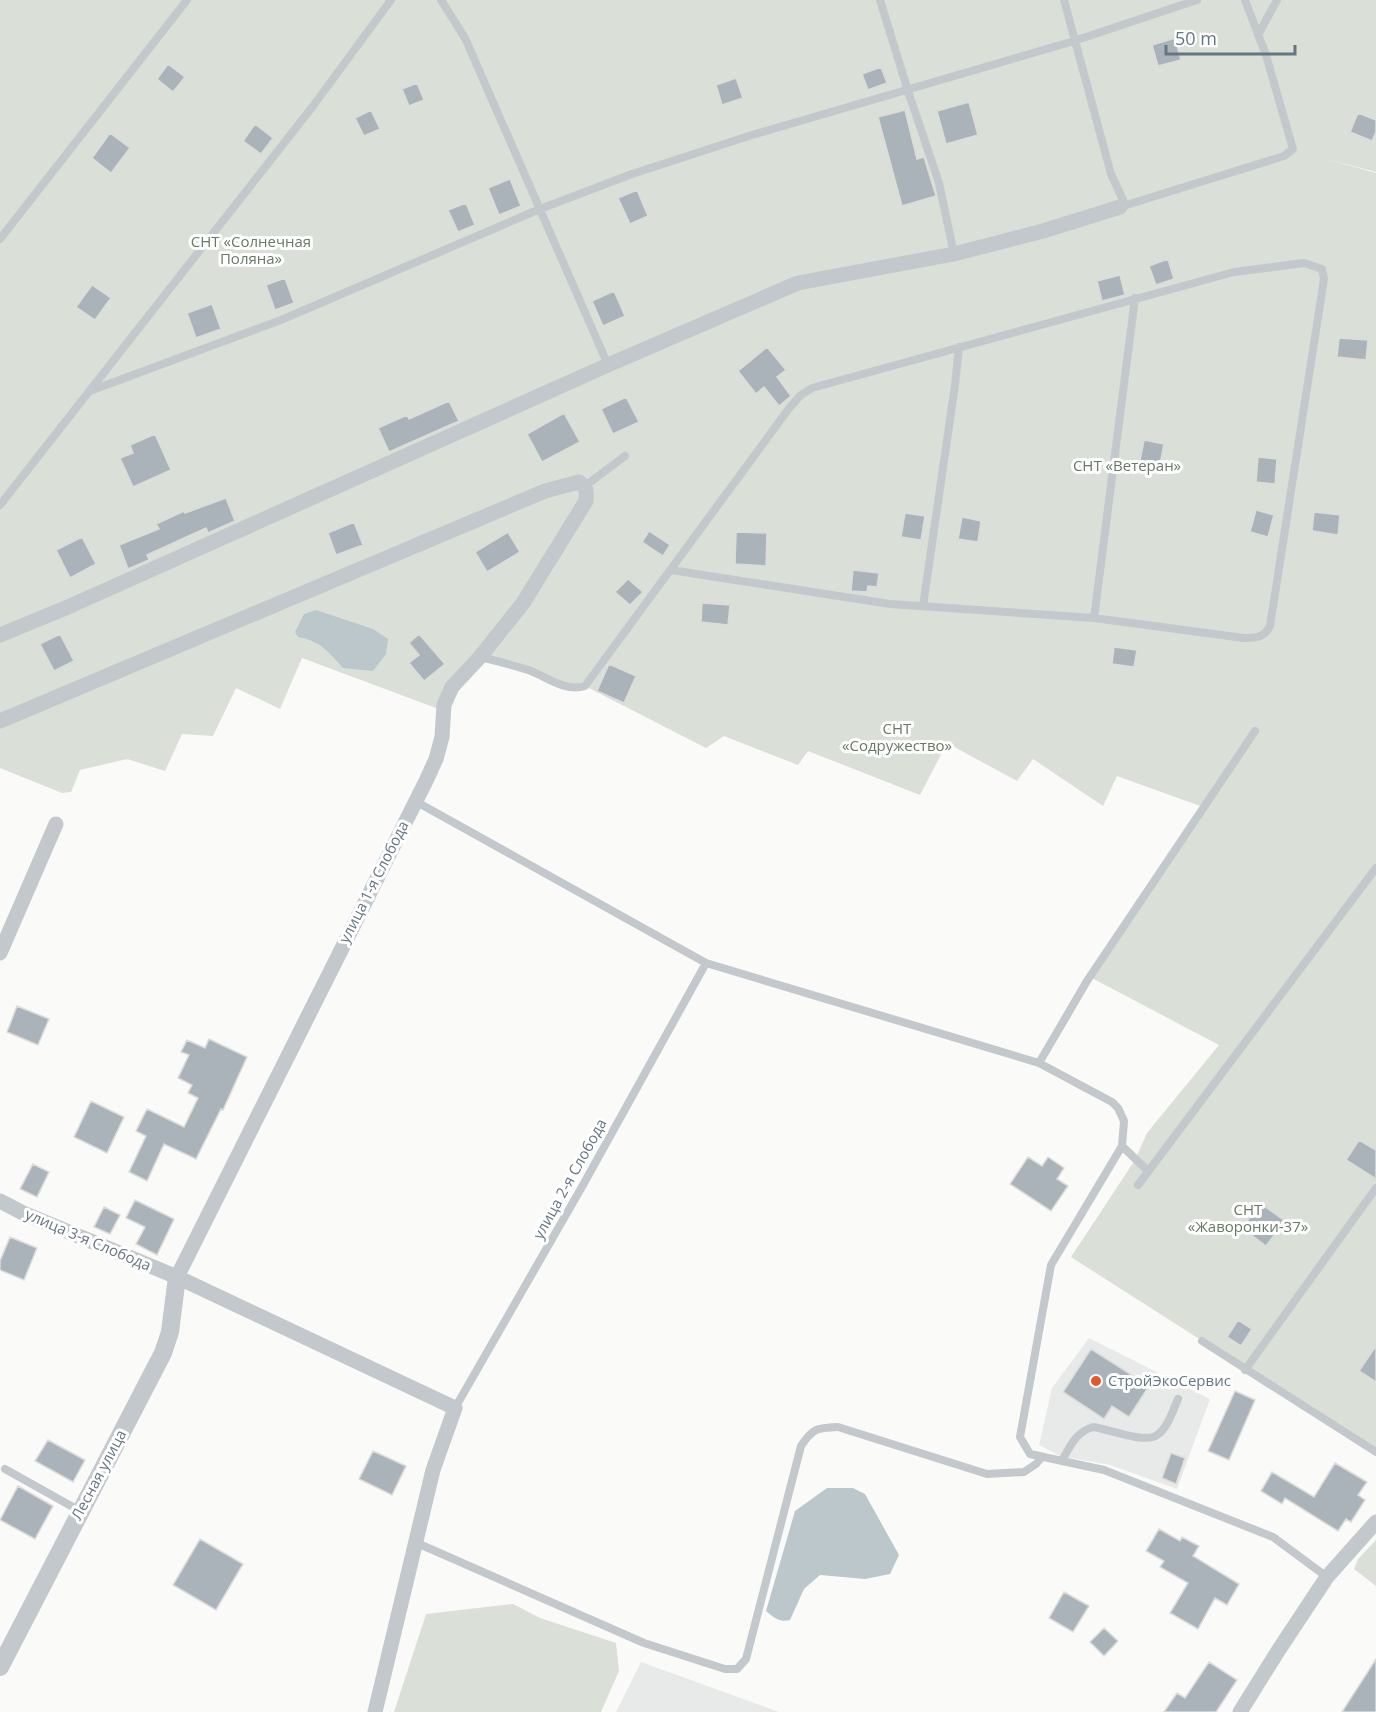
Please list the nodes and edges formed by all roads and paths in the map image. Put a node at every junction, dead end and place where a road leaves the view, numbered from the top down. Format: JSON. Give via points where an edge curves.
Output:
{"nodes":[{"id":1,"x":187,"y":0,"type":"edge"},
{"id":2,"x":391,"y":0,"type":"edge"},
{"id":3,"x":441,"y":0,"type":"edge"},
{"id":4,"x":880,"y":0,"type":"edge"},
{"id":5,"x":1064,"y":0,"type":"edge"},
{"id":6,"x":1197,"y":0,"type":"edge"},
{"id":7,"x":1245,"y":0,"type":"edge"},
{"id":8,"x":1277,"y":0,"type":"edge"},
{"id":9,"x":1258,"y":35,"type":"junction"},
{"id":10,"x":1074,"y":41,"type":"junction"},
{"id":11,"x":908,"y":91,"type":"junction"},
{"id":12,"x":1120,"y":207,"type":"junction"},
{"id":13,"x":540,"y":209,"type":"junction"},
{"id":14,"x":0,"y":239,"type":"edge"},
{"id":15,"x":954,"y":254,"type":"junction"},
{"id":16,"x":1135,"y":298,"type":"junction"},
{"id":17,"x":959,"y":347,"type":"junction"},
{"id":18,"x":608,"y":365,"type":"junction"},
{"id":19,"x":90,"y":391,"type":"junction"},
{"id":20,"x":625,"y":456,"type":"dead end"},
{"id":21,"x":585,"y":493,"type":"junction"},
{"id":22,"x":0,"y":506,"type":"edge"},
{"id":23,"x":671,"y":570,"type":"junction"},
{"id":24,"x":923,"y":606,"type":"junction"},
{"id":25,"x":1094,"y":618,"type":"junction"},
{"id":26,"x":0,"y":635,"type":"edge"},
{"id":27,"x":480,"y":657,"type":"junction"},
{"id":28,"x":0,"y":721,"type":"edge"},
{"id":29,"x":1255,"y":731,"type":"dead end"},
{"id":30,"x":415,"y":801,"type":"junction"},
{"id":31,"x":56,"y":824,"type":"dead end"},
{"id":32,"x":1376,"y":868,"type":"edge"},
{"id":33,"x":0,"y":953,"type":"edge"},
{"id":34,"x":706,"y":963,"type":"junction"},
{"id":35,"x":1039,"y":1063,"type":"junction"},
{"id":36,"x":1122,"y":1146,"type":"junction"},
{"id":37,"x":1149,"y":1171,"type":"junction"},
{"id":38,"x":1138,"y":1185,"type":"dead end"},
{"id":39,"x":1376,"y":1188,"type":"edge"},
{"id":40,"x":0,"y":1201,"type":"edge"},
{"id":41,"x":177,"y":1277,"type":"junction"},
{"id":42,"x":1202,"y":1341,"type":"dead end"},
{"id":43,"x":1245,"y":1370,"type":"junction"},
{"id":44,"x":1178,"y":1399,"type":"dead end"},
{"id":45,"x":455,"y":1408,"type":"junction"},
{"id":46,"x":1376,"y":1452,"type":"edge"},
{"id":47,"x":1042,"y":1456,"type":"junction"},
{"id":48,"x":1062,"y":1461,"type":"junction"},
{"id":49,"x":5,"y":1469,"type":"dead end"},
{"id":50,"x":80,"y":1511,"type":"junction"},
{"id":51,"x":1376,"y":1522,"type":"edge"},
{"id":52,"x":417,"y":1543,"type":"junction"},
{"id":53,"x":1327,"y":1577,"type":"junction"},
{"id":54,"x":0,"y":1667,"type":"edge"},
{"id":55,"x":375,"y":1712,"type":"edge"},
{"id":56,"x":1240,"y":1712,"type":"edge"}],
"edges":[{"from":1,"to":14,"type":"lane"},
{"from":2,"to":19,"type":"lane"},
{"from":3,"to":13,"type":"lane","via":[[465,38]]},
{"from":4,"to":11,"type":"lane"},
{"from":5,"to":10,"type":"lane"},
{"from":6,"to":10,"type":"lane"},
{"from":7,"to":9,"type":"lane"},
{"from":8,"to":9,"type":"lane"},
{"from":9,"to":12,"type":"lane","via":[[1293,149],[1284,156]]},
{"from":10,"to":11,"type":"lane"},
{"from":10,"to":12,"type":"lane","via":[[1111,174],[1123,200]]},
{"from":11,"to":13,"type":"lane","via":[[730,142]]},
{"from":11,"to":15,"type":"lane","via":[[939,183]]},
{"from":12,"to":15,"type":"street"},
{"from":13,"to":18,"type":"lane"},
{"from":13,"to":19,"type":"lane","via":[[281,320]]},
{"from":15,"to":18,"type":"street","via":[[798,283]]},
{"from":16,"to":17,"type":"lane"},
{"from":16,"to":25,"type":"lane"},
{"from":16,"to":25,"type":"lane","via":[[1234,272],[1304,263],[1322,269],[1324,279],[1267,633],[1244,638]]},
{"from":17,"to":23,"type":"lane","via":[[813,388],[801,395]]},
{"from":17,"to":24,"type":"lane"},
{"from":18,"to":26,"type":"street"},
{"from":19,"to":22,"type":"lane"},
{"from":20,"to":21,"type":"lane"},
{"from":21,"to":27,"type":"street","name":"улица 1-я Слобода","via":[[523,603]]},
{"from":21,"to":28,"type":"street","via":[[579,482],[545,491]]},
{"from":23,"to":24,"type":"lane"},
{"from":23,"to":27,"type":"lane","via":[[585,686],[564,686],[531,671]]},
{"from":24,"to":25,"type":"lane"},
{"from":27,"to":30,"type":"street","name":"улица 1-я Слобода","via":[[452,687],[444,705],[436,759]]},
{"from":29,"to":35,"type":"lane","via":[[1087,981]]},
{"from":30,"to":34,"type":"lane"},
{"from":30,"to":41,"type":"street","name":"улица 1-я Слобода"},
{"from":31,"to":33,"type":"street"},
{"from":32,"to":37,"type":"lane"},
{"from":34,"to":35,"type":"lane"},
{"from":34,"to":45,"type":"lane","name":"улица 2-я Слобода"},
{"from":35,"to":36,"type":"lane","via":[[1112,1101],[1124,1121]]},
{"from":36,"to":37,"type":"lane"},
{"from":36,"to":47,"type":"lane","via":[[1051,1266],[1020,1437],[1030,1454]]},
{"from":37,"to":38,"type":"lane"},
{"from":39,"to":43,"type":"lane"},
{"from":40,"to":41,"type":"street","name":"улица 3-я Слобода"},
{"from":41,"to":45,"type":"street","name":"улица 3-я Слобода"},
{"from":41,"to":50,"type":"street","name":"Лесная улица","via":[[170,1332],[163,1353]]},
{"from":42,"to":43,"type":"lane"},
{"from":43,"to":46,"type":"lane"},
{"from":44,"to":48,"type":"lane","via":[[1157,1436],[1147,1439],[1093,1427],[1084,1429]]},
{"from":45,"to":52,"type":"street","via":[[434,1470]]},
{"from":47,"to":48,"type":"lane"},
{"from":47,"to":52,"type":"lane","via":[[1024,1472],[987,1474],[838,1427],[810,1432],[801,1446],[746,1659],[736,1669],[644,1643]]},
{"from":48,"to":53,"type":"lane","via":[[1104,1470],[1273,1537]]},
{"from":49,"to":50,"type":"lane"},
{"from":50,"to":54,"type":"street","name":"Лесная улица"},
{"from":51,"to":53,"type":"street"},
{"from":52,"to":55,"type":"street"},
{"from":53,"to":56,"type":"street"}]}
